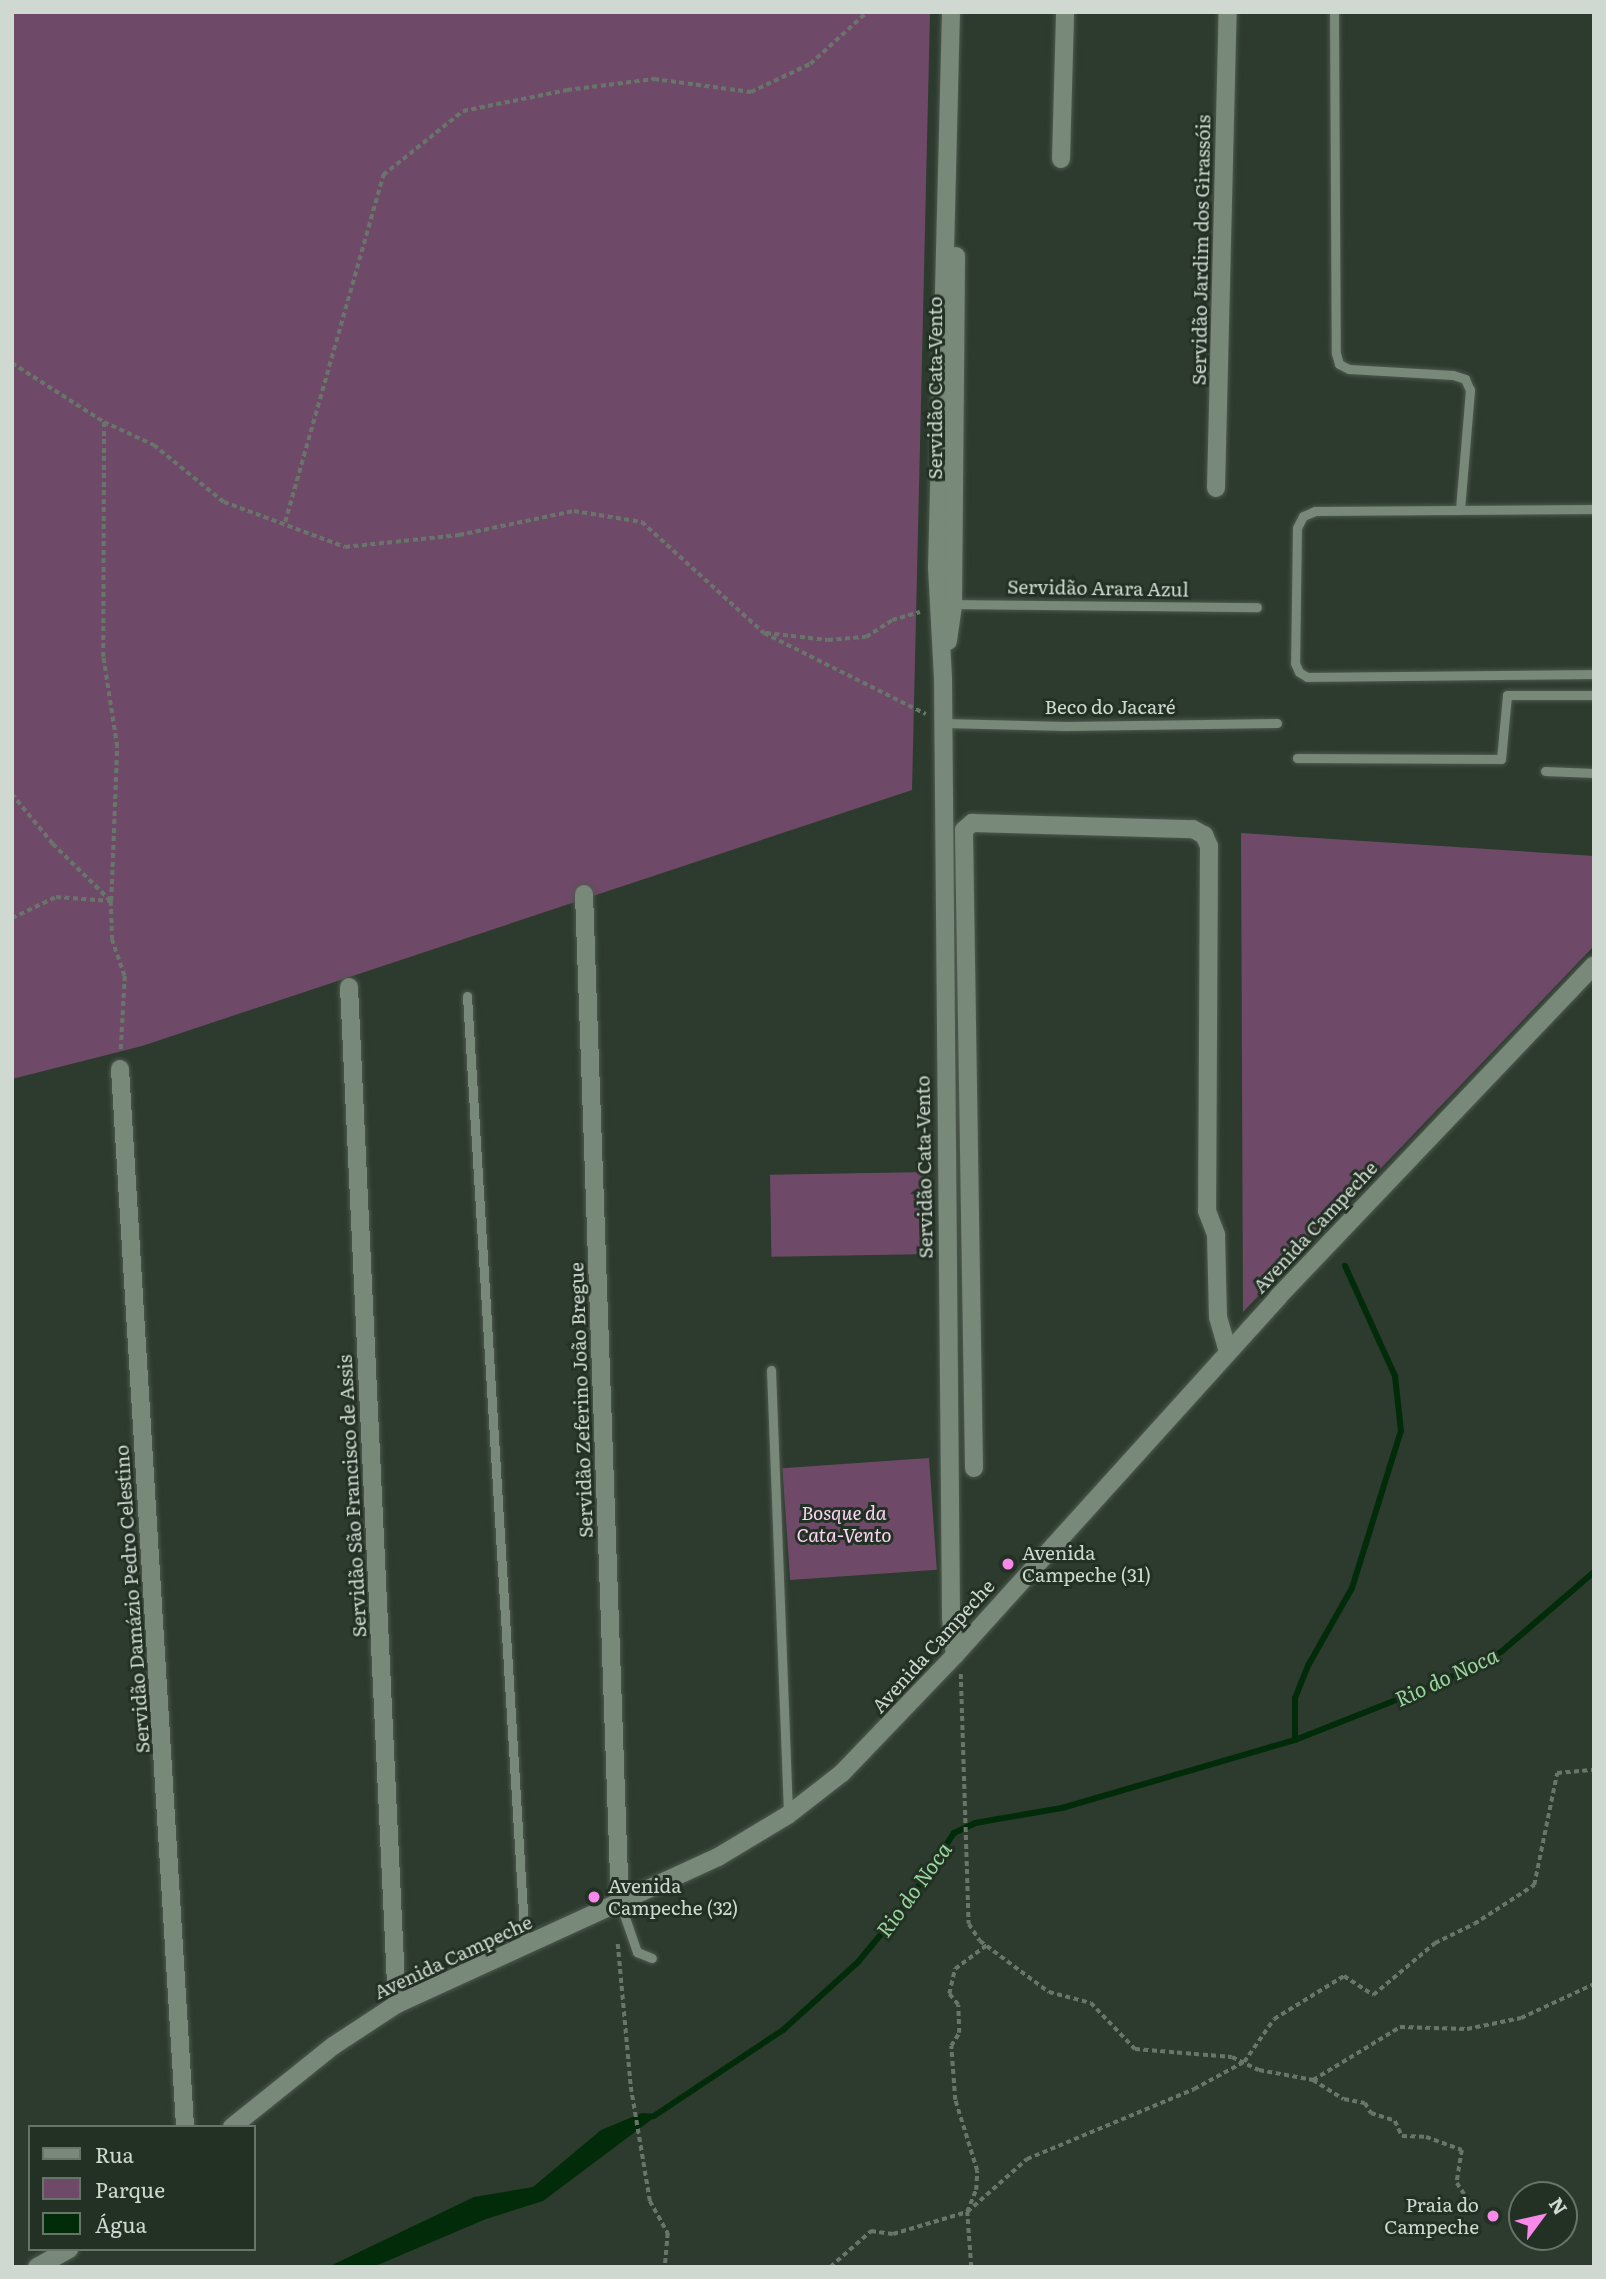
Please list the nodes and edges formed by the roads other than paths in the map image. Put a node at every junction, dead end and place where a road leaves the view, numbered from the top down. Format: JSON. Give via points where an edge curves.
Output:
{"nodes":[{"id":1,"x":951,"y":12,"type":"edge"},
{"id":2,"x":1065,"y":12,"type":"edge"},
{"id":3,"x":1228,"y":12,"type":"edge"},
{"id":4,"x":1334,"y":12,"type":"edge"},
{"id":5,"x":1061,"y":159,"type":"dead end"},
{"id":6,"x":1216,"y":488,"type":"dead end"},
{"id":7,"x":1594,"y":509,"type":"edge"},
{"id":8,"x":1460,"y":510,"type":"junction"},
{"id":9,"x":946,"y":604,"type":"junction"},
{"id":10,"x":1257,"y":607,"type":"dead end"},
{"id":11,"x":1594,"y":674,"type":"edge"},
{"id":12,"x":1594,"y":695,"type":"edge"},
{"id":13,"x":943,"y":723,"type":"junction"},
{"id":14,"x":1277,"y":723,"type":"dead end"},
{"id":15,"x":1297,"y":758,"type":"dead end"},
{"id":16,"x":1545,"y":771,"type":"dead end"},
{"id":17,"x":1594,"y":773,"type":"edge"},
{"id":18,"x":584,"y":894,"type":"dead end"},
{"id":19,"x":1594,"y":965,"type":"edge"},
{"id":20,"x":349,"y":987,"type":"dead end"},
{"id":21,"x":467,"y":996,"type":"dead end"},
{"id":22,"x":944,"y":1039,"type":"junction"},
{"id":23,"x":968,"y":1039,"type":"junction"},
{"id":24,"x":120,"y":1069,"type":"road end"},
{"id":25,"x":1228,"y":1352,"type":"junction"},
{"id":26,"x":771,"y":1370,"type":"dead end"},
{"id":27,"x":974,"y":1468,"type":"dead end"},
{"id":28,"x":955,"y":1655,"type":"junction"},
{"id":29,"x":788,"y":1815,"type":"junction"},
{"id":30,"x":617,"y":1904,"type":"junction"},
{"id":31,"x":525,"y":1945,"type":"junction"},
{"id":32,"x":652,"y":1958,"type":"dead end"},
{"id":33,"x":397,"y":2004,"type":"junction"},
{"id":34,"x":185,"y":2125,"type":"edge"},
{"id":35,"x":234,"y":2125,"type":"edge"},
{"id":36,"x":65,"y":2251,"type":"edge"},
{"id":37,"x":37,"y":2267,"type":"edge"}],
"edges":[{"from":1,"to":9,"type":"street","name":"Servidão Cata-Vento","via":[[948,96],[956,173]]},
{"from":2,"to":5,"type":"street"},
{"from":3,"to":6,"type":"street","name":"Servidão Jardim dos Girassóis"},
{"from":4,"to":8,"type":"lane","via":[[1336,353],[1339,363],[1349,369],[1465,379],[1470,390]]},
{"from":7,"to":8,"type":"lane"},
{"from":8,"to":11,"type":"lane","via":[[1315,511],[1303,516],[1297,528],[1295,663],[1299,673],[1307,677]]},
{"from":9,"to":10,"type":"lane","name":"Servidão Arara Azul"},
{"from":9,"to":13,"type":"street","name":"Servidão Cata-Vento"},
{"from":12,"to":15,"type":"lane","via":[[1507,695],[1501,759]]},
{"from":13,"to":14,"type":"lane","name":"Beco do Jacaré"},
{"from":13,"to":22,"type":"street","name":"Servidão Cata-Vento"},
{"from":16,"to":17,"type":"lane"},
{"from":18,"to":30,"type":"street","name":"Servidão Zeferino João Bregue"},
{"from":19,"to":25,"type":"street","name":"Avenida Campeche"},
{"from":20,"to":33,"type":"street","name":"Servidão São Francisco de Assis"},
{"from":21,"to":31,"type":"lane"},
{"from":22,"to":23,"type":"street"},
{"from":22,"to":28,"type":"street","name":"Servidão Cata-Vento"},
{"from":23,"to":25,"type":"street","via":[[964,830],[972,823],[1193,829],[1204,835],[1209,846],[1207,1211],[1216,1235],[1218,1317]]},
{"from":23,"to":27,"type":"street"},
{"from":24,"to":34,"type":"street","name":"Servidão Damázio Pedro Celestino"},
{"from":25,"to":28,"type":"street","name":"Avenida Campeche"},
{"from":26,"to":29,"type":"lane"},
{"from":28,"to":29,"type":"street","name":"Avenida Campeche","via":[[863,1753]]},
{"from":29,"to":30,"type":"street","name":"Avenida Campeche","via":[[718,1857]]},
{"from":30,"to":31,"type":"street","name":"Avenida Campeche"},
{"from":30,"to":32,"type":"lane","via":[[637,1952]]},
{"from":31,"to":33,"type":"street","name":"Avenida Campeche"},
{"from":33,"to":35,"type":"street","name":"Avenida Campeche","via":[[333,2046]]},
{"from":36,"to":37,"type":"street"}]}
